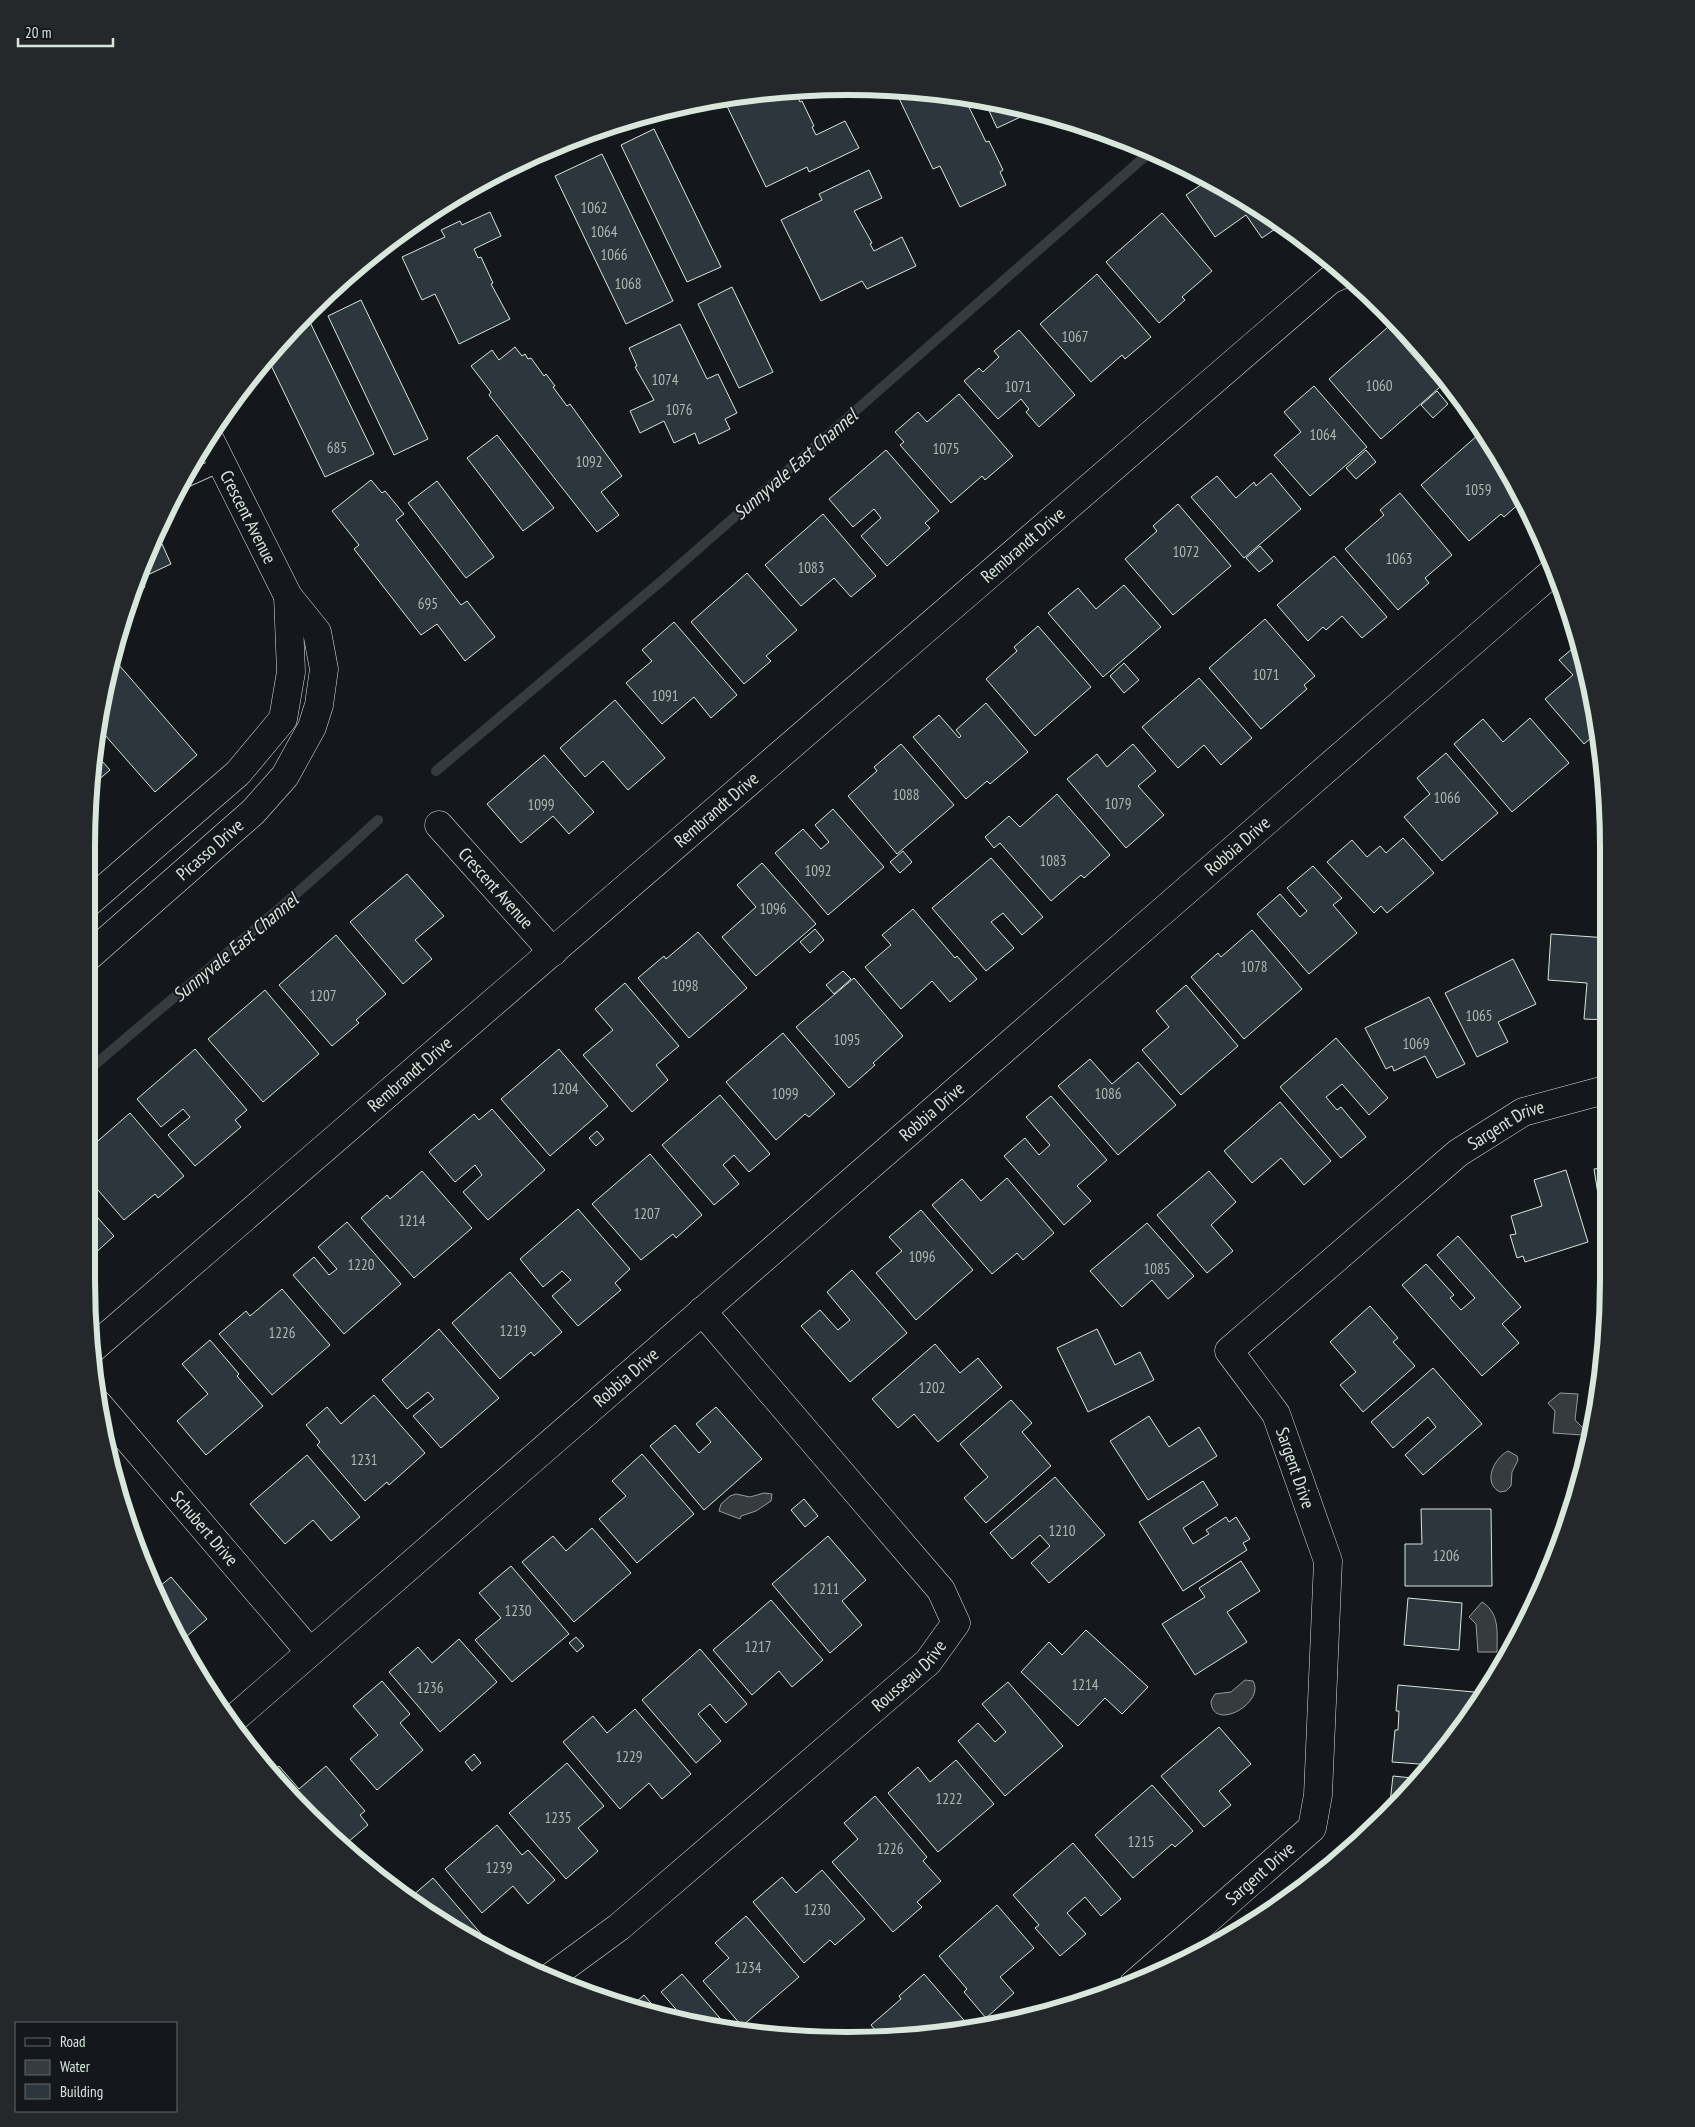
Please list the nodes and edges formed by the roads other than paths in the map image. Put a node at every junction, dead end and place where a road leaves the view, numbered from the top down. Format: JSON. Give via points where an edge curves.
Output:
{"nodes":[{"id":1,"x":1338,"y":277,"type":"edge"},
{"id":2,"x":212,"y":445,"type":"edge"},
{"id":3,"x":221,"y":464,"type":"junction"},
{"id":4,"x":193,"y":477,"type":"edge"},
{"id":5,"x":1549,"y":576,"type":"edge"},
{"id":6,"x":288,"y":596,"type":"junction"},
{"id":7,"x":312,"y":727,"type":"joint"},
{"id":8,"x":439,"y":825,"type":"dead end"},
{"id":9,"x":95,"y":897,"type":"edge"},
{"id":10,"x":95,"y":951,"type":"edge"},
{"id":11,"x":553,"y":952,"type":"junction"},
{"id":12,"x":1600,"y":1091,"type":"edge"},
{"id":13,"x":702,"y":1311,"type":"junction"},
{"id":14,"x":98,"y":1344,"type":"edge"},
{"id":15,"x":107,"y":1415,"type":"edge"},
{"id":16,"x":310,"y":1652,"type":"junction"},
{"id":17,"x":236,"y":1717,"type":"edge"},
{"id":18,"x":1155,"y":1966,"type":"edge"},
{"id":19,"x":555,"y":1973,"type":"edge"}],
"edges":[{"from":1,"to":11,"type":"street","name":"Rembrandt Drive"},
{"from":2,"to":3,"type":"street","name":"Crescent Avenue"},
{"from":3,"to":4,"type":"lane"},
{"from":3,"to":6,"type":"street","name":"Crescent Avenue"},
{"from":5,"to":13,"type":"street","name":"Robbia Drive"},
{"from":6,"to":7,"type":"street","name":"Crescent Avenue","via":[[317,632],[324,669]]},
{"from":6,"to":9,"type":"street","name":"Crescent Avenue","via":[[291,672],[283,719],[238,773]]},
{"from":7,"to":10,"type":"street","name":"Picasso Drive","via":[[285,776],[254,812]]},
{"from":8,"to":11,"type":"street","name":"Crescent Avenue"},
{"from":11,"to":14,"type":"street","name":"Rembrandt Drive"},
{"from":12,"to":18,"type":"street","name":"Sargent Drive","via":[[1523,1112],[1458,1153],[1228,1350],[1276,1414],[1328,1562],[1318,1796],[1312,1828]]},
{"from":13,"to":16,"type":"street","name":"Robbia Drive"},
{"from":13,"to":19,"type":"street","name":"Rousseau Drive","via":[[941,1590],[956,1623],[928,1662],[619,1927]]},
{"from":15,"to":16,"type":"street","name":"Schubert Drive"},
{"from":16,"to":17,"type":"street","name":"Robbia Drive"}]}
